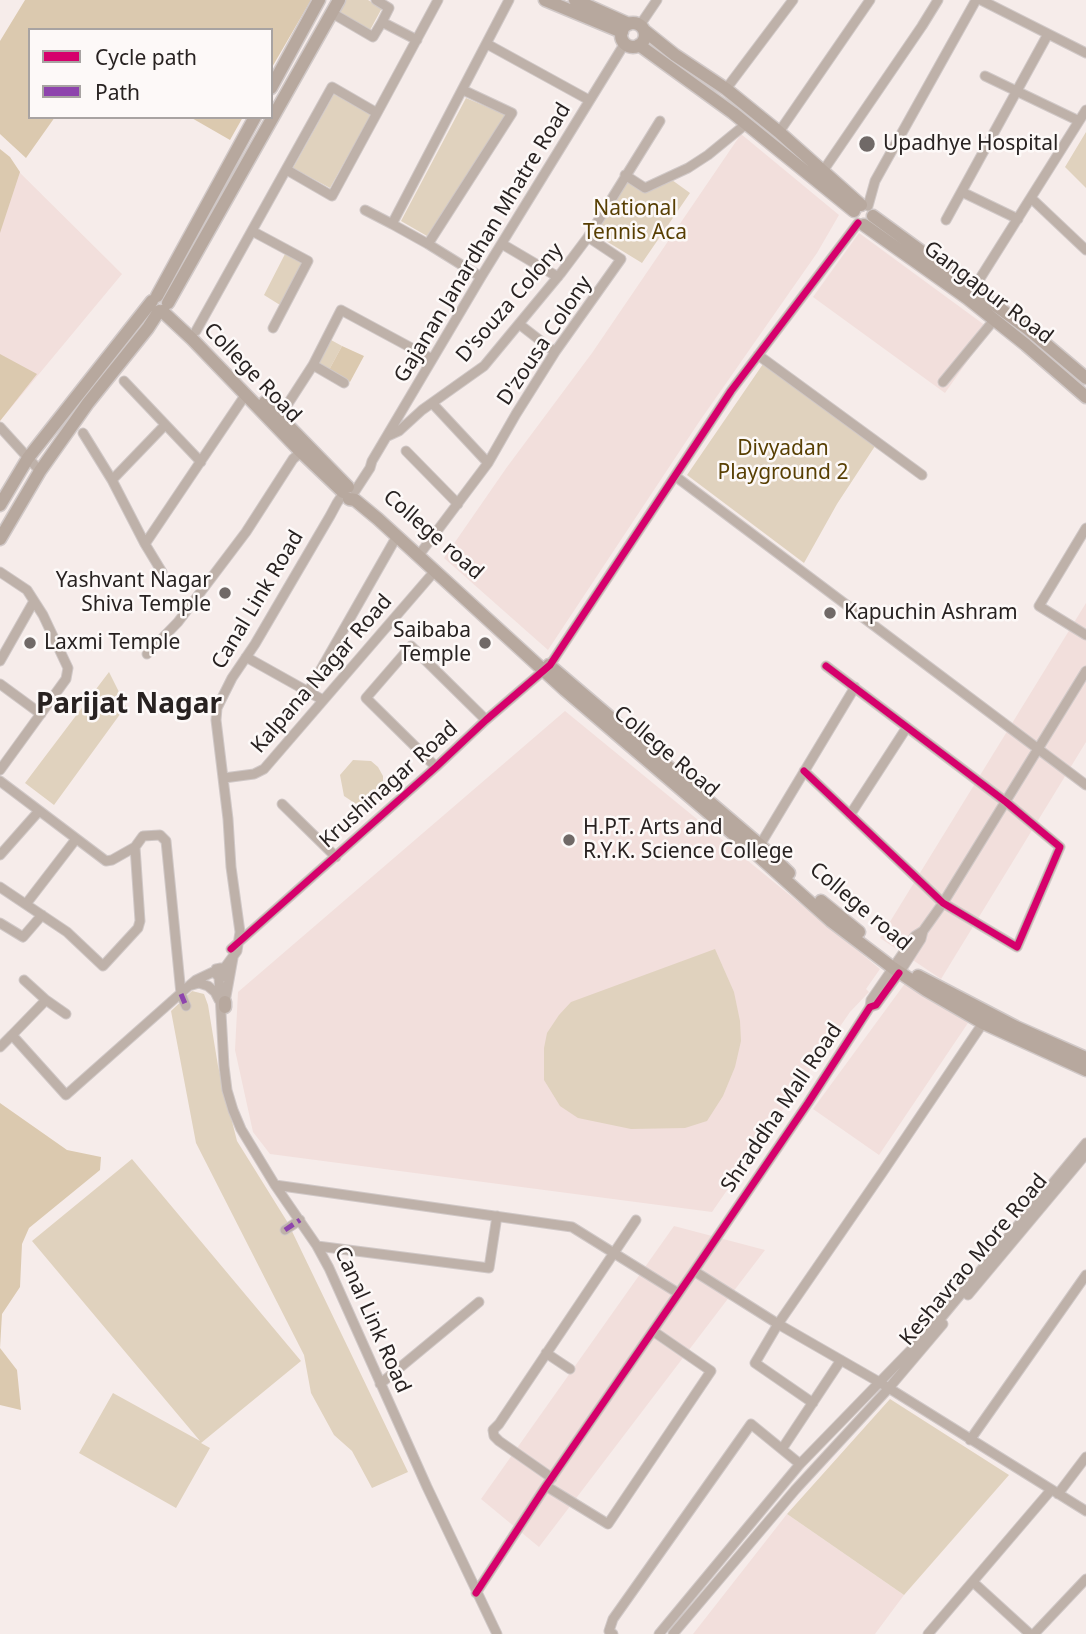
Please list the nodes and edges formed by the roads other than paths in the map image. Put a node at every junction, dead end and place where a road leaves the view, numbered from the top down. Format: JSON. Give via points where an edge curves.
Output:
{"nodes":[{"id":1,"x":319,"y":0,"type":"edge"},
{"id":2,"x":339,"y":0,"type":"edge"},
{"id":3,"x":376,"y":0,"type":"edge"},
{"id":4,"x":438,"y":0,"type":"edge"},
{"id":5,"x":509,"y":0,"type":"edge"},
{"id":6,"x":545,"y":0,"type":"edge"},
{"id":7,"x":575,"y":0,"type":"edge"},
{"id":8,"x":657,"y":0,"type":"edge"},
{"id":9,"x":793,"y":0,"type":"edge"},
{"id":10,"x":870,"y":0,"type":"edge"},
{"id":11,"x":938,"y":0,"type":"edge"},
{"id":12,"x":979,"y":0,"type":"edge"},
{"id":13,"x":332,"y":13,"type":"junction"},
{"id":14,"x":382,"y":22,"type":"junction"},
{"id":15,"x":632,"y":31,"type":"junction"},
{"id":16,"x":1048,"y":34,"type":"junction"},
{"id":17,"x":417,"y":40,"type":"junction"},
{"id":18,"x":487,"y":44,"type":"junction"},
{"id":19,"x":1086,"y":53,"type":"edge"},
{"id":20,"x":985,"y":76,"type":"dead end"},
{"id":21,"x":273,"y":84,"type":"edge"},
{"id":22,"x":726,"y":89,"type":"junction"},
{"id":23,"x":463,"y":90,"type":"junction"},
{"id":24,"x":1018,"y":91,"type":"junction"},
{"id":25,"x":589,"y":100,"type":"junction"},
{"id":26,"x":1086,"y":110,"type":"edge"},
{"id":27,"x":377,"y":113,"type":"junction"},
{"id":28,"x":273,"y":114,"type":"edge"},
{"id":29,"x":254,"y":119,"type":"edge"},
{"id":30,"x":270,"y":119,"type":"edge"},
{"id":31,"x":660,"y":121,"type":"dead end"},
{"id":32,"x":1079,"y":121,"type":"junction"},
{"id":33,"x":746,"y":124,"type":"junction"},
{"id":34,"x":779,"y":132,"type":"junction"},
{"id":35,"x":286,"y":170,"type":"junction"},
{"id":36,"x":823,"y":171,"type":"junction"},
{"id":37,"x":625,"y":175,"type":"junction"},
{"id":38,"x":962,"y":192,"type":"junction"},
{"id":39,"x":1031,"y":198,"type":"junction"},
{"id":40,"x":365,"y":210,"type":"dead end"},
{"id":41,"x":863,"y":214,"type":"junction"},
{"id":42,"x":1018,"y":219,"type":"junction"},
{"id":43,"x":946,"y":220,"type":"dead end"},
{"id":44,"x":391,"y":224,"type":"junction"},
{"id":45,"x":252,"y":231,"type":"junction"},
{"id":46,"x":588,"y":237,"type":"junction"},
{"id":47,"x":428,"y":244,"type":"junction"},
{"id":48,"x":502,"y":244,"type":"junction"},
{"id":49,"x":1086,"y":250,"type":"edge"},
{"id":50,"x":481,"y":277,"type":"junction"},
{"id":51,"x":558,"y":277,"type":"junction"},
{"id":52,"x":974,"y":288,"type":"junction"},
{"id":53,"x":161,"y":305,"type":"junction"},
{"id":54,"x":994,"y":320,"type":"junction"},
{"id":55,"x":519,"y":324,"type":"junction"},
{"id":56,"x":273,"y":328,"type":"dead end"},
{"id":57,"x":196,"y":331,"type":"junction"},
{"id":58,"x":555,"y":352,"type":"junction"},
{"id":59,"x":758,"y":355,"type":"junction"},
{"id":60,"x":432,"y":359,"type":"junction"},
{"id":61,"x":313,"y":365,"type":"junction"},
{"id":62,"x":1086,"y":378,"type":"edge"},
{"id":63,"x":124,"y":381,"type":"dead end"},
{"id":64,"x":943,"y":382,"type":"dead end"},
{"id":65,"x":344,"y":383,"type":"dead end"},
{"id":66,"x":246,"y":394,"type":"junction"},
{"id":67,"x":1086,"y":397,"type":"edge"},
{"id":68,"x":432,"y":403,"type":"junction"},
{"id":69,"x":279,"y":416,"type":"junction"},
{"id":70,"x":165,"y":425,"type":"junction"},
{"id":71,"x":0,"y":427,"type":"edge"},
{"id":72,"x":83,"y":433,"type":"dead end"},
{"id":73,"x":387,"y":437,"type":"junction"},
{"id":74,"x":406,"y":451,"type":"dead end"},
{"id":75,"x":301,"y":452,"type":"junction"},
{"id":76,"x":28,"y":458,"type":"junction"},
{"id":77,"x":201,"y":462,"type":"junction"},
{"id":78,"x":488,"y":463,"type":"junction"},
{"id":79,"x":40,"y":471,"type":"junction"},
{"id":80,"x":922,"y":475,"type":"dead end"},
{"id":81,"x":675,"y":476,"type":"junction"},
{"id":82,"x":112,"y":480,"type":"junction"},
{"id":83,"x":349,"y":493,"type":"junction"},
{"id":84,"x":457,"y":504,"type":"junction"},
{"id":85,"x":0,"y":505,"type":"edge"},
{"id":86,"x":1086,"y":528,"type":"edge"},
{"id":87,"x":397,"y":536,"type":"junction"},
{"id":88,"x":0,"y":539,"type":"edge"},
{"id":89,"x":145,"y":544,"type":"junction"},
{"id":90,"x":422,"y":551,"type":"junction"},
{"id":91,"x":0,"y":572,"type":"edge"},
{"id":92,"x":162,"y":572,"type":"dead end"},
{"id":93,"x":434,"y":572,"type":"junction"},
{"id":94,"x":34,"y":601,"type":"junction"},
{"id":95,"x":1086,"y":635,"type":"edge"},
{"id":96,"x":147,"y":654,"type":"dead end"},
{"id":97,"x":246,"y":657,"type":"junction"},
{"id":98,"x":0,"y":661,"type":"edge"},
{"id":99,"x":826,"y":666,"type":"dead end"},
{"id":100,"x":547,"y":668,"type":"junction"},
{"id":101,"x":1086,"y":671,"type":"edge"},
{"id":102,"x":0,"y":684,"type":"edge"},
{"id":103,"x":855,"y":687,"type":"junction"},
{"id":104,"x":308,"y":692,"type":"junction"},
{"id":105,"x":323,"y":700,"type":"junction"},
{"id":106,"x":41,"y":713,"type":"junction"},
{"id":107,"x":486,"y":720,"type":"junction"},
{"id":108,"x":907,"y":727,"type":"junction"},
{"id":109,"x":1037,"y":750,"type":"junction"},
{"id":110,"x":436,"y":768,"type":"junction"},
{"id":111,"x":0,"y":770,"type":"edge"},
{"id":112,"x":804,"y":771,"type":"junction"},
{"id":113,"x":224,"y":778,"type":"junction"},
{"id":114,"x":0,"y":781,"type":"edge"},
{"id":115,"x":1086,"y":785,"type":"edge"},
{"id":116,"x":1006,"y":802,"type":"junction"},
{"id":117,"x":282,"y":804,"type":"dead end"},
{"id":118,"x":38,"y":811,"type":"junction"},
{"id":119,"x":850,"y":815,"type":"junction"},
{"id":120,"x":76,"y":839,"type":"junction"},
{"id":121,"x":760,"y":845,"type":"junction"},
{"id":122,"x":135,"y":847,"type":"junction"},
{"id":123,"x":0,"y":855,"type":"edge"},
{"id":124,"x":336,"y":857,"type":"junction"},
{"id":125,"x":0,"y":887,"type":"edge"},
{"id":126,"x":943,"y":903,"type":"junction"},
{"id":127,"x":26,"y":904,"type":"junction"},
{"id":128,"x":42,"y":915,"type":"junction"},
{"id":129,"x":0,"y":923,"type":"edge"},
{"id":130,"x":235,"y":949,"type":"junction"},
{"id":131,"x":898,"y":967,"type":"junction"},
{"id":132,"x":219,"y":973,"type":"junction"},
{"id":133,"x":24,"y":980,"type":"dead end"},
{"id":134,"x":194,"y":984,"type":"junction"},
{"id":135,"x":180,"y":995,"type":"junction"},
{"id":136,"x":46,"y":1000,"type":"junction"},
{"id":137,"x":223,"y":1004,"type":"junction"},
{"id":138,"x":186,"y":1006,"type":"dead end"},
{"id":139,"x":66,"y":1014,"type":"dead end"},
{"id":140,"x":983,"y":1023,"type":"junction"},
{"id":141,"x":1014,"y":1031,"type":"junction"},
{"id":142,"x":12,"y":1035,"type":"junction"},
{"id":143,"x":0,"y":1047,"type":"edge"},
{"id":144,"x":1085,"y":1055,"type":"edge"},
{"id":145,"x":1086,"y":1070,"type":"edge"},
{"id":146,"x":1086,"y":1143,"type":"edge"},
{"id":147,"x":1086,"y":1154,"type":"edge"},
{"id":148,"x":275,"y":1185,"type":"junction"},
{"id":149,"x":497,"y":1216,"type":"junction"},
{"id":150,"x":300,"y":1220,"type":"junction"},
{"id":151,"x":636,"y":1220,"type":"dead end"},
{"id":152,"x":285,"y":1230,"type":"dead end"},
{"id":153,"x":317,"y":1246,"type":"junction"},
{"id":154,"x":613,"y":1253,"type":"junction"},
{"id":155,"x":694,"y":1272,"type":"junction"},
{"id":156,"x":1086,"y":1275,"type":"edge"},
{"id":157,"x":678,"y":1293,"type":"junction"},
{"id":158,"x":479,"y":1302,"type":"dead end"},
{"id":159,"x":778,"y":1324,"type":"junction"},
{"id":160,"x":653,"y":1331,"type":"junction"},
{"id":161,"x":547,"y":1353,"type":"junction"},
{"id":162,"x":841,"y":1360,"type":"junction"},
{"id":163,"x":570,"y":1369,"type":"dead end"},
{"id":164,"x":879,"y":1382,"type":"junction"},
{"id":165,"x":380,"y":1384,"type":"junction"},
{"id":166,"x":888,"y":1389,"type":"junction"},
{"id":167,"x":813,"y":1403,"type":"junction"},
{"id":168,"x":970,"y":1440,"type":"junction"},
{"id":169,"x":782,"y":1449,"type":"junction"},
{"id":170,"x":1086,"y":1457,"type":"edge"},
{"id":171,"x":800,"y":1464,"type":"junction"},
{"id":172,"x":549,"y":1482,"type":"junction"},
{"id":173,"x":1055,"y":1492,"type":"junction"},
{"id":174,"x":1086,"y":1511,"type":"edge"},
{"id":175,"x":1086,"y":1579,"type":"edge"},
{"id":176,"x":973,"y":1582,"type":"junction"},
{"id":177,"x":476,"y":1592,"type":"junction"},
{"id":178,"x":497,"y":1634,"type":"edge"},
{"id":179,"x":613,"y":1634,"type":"edge"},
{"id":180,"x":659,"y":1634,"type":"edge"},
{"id":181,"x":673,"y":1634,"type":"edge"},
{"id":182,"x":928,"y":1634,"type":"edge"},
{"id":183,"x":1032,"y":1634,"type":"edge"}],
"edges":[{"from":1,"to":21,"type":"main road"},
{"from":2,"to":13,"type":"main road"},
{"from":3,"to":14,"type":"street","via":[[389,8]]},
{"from":4,"to":17,"type":"street"},
{"from":5,"to":18,"type":"street"},
{"from":6,"to":15,"type":"main road","name":"Gangapur Road"},
{"from":7,"to":15,"type":"main road","name":"Gangapur Road"},
{"from":8,"to":15,"type":"street","name":"Gajanan Janardhan Mhatre Road"},
{"from":9,"to":22,"type":"street"},
{"from":10,"to":34,"type":"street"},
{"from":11,"to":36,"type":"street"},
{"from":12,"to":16,"type":"street"},
{"from":12,"to":41,"type":"street","name":"Krushinagar Road","via":[[875,181]]},
{"from":13,"to":14,"type":"street","via":[[373,37]]},
{"from":13,"to":28,"type":"main road"},
{"from":14,"to":17,"type":"street"},
{"from":15,"to":22,"type":"main road","name":"Gangapur Road"},
{"from":15,"to":25,"type":"street","name":"Gajanan Janardhan Mhatre Road"},
{"from":15,"to":33,"type":"main road","name":"Gangapur Road","via":[[631,47],[639,45]]},
{"from":16,"to":19,"type":"street"},
{"from":16,"to":24,"type":"street"},
{"from":17,"to":27,"type":"street"},
{"from":18,"to":23,"type":"street"},
{"from":18,"to":25,"type":"street"},
{"from":20,"to":24,"type":"street"},
{"from":22,"to":34,"type":"main road","name":"Gangapur Road"},
{"from":23,"to":44,"type":"street"},
{"from":23,"to":47,"type":"street","via":[[512,113]]},
{"from":24,"to":32,"type":"street"},
{"from":24,"to":38,"type":"street"},
{"from":25,"to":48,"type":"street","name":"Gajanan Janardhan Mhatre Road"},
{"from":26,"to":32,"type":"street"},
{"from":27,"to":35,"type":"street","via":[[332,87]]},
{"from":27,"to":35,"type":"street","via":[[332,196]]},
{"from":29,"to":53,"type":"main road"},
{"from":30,"to":53,"type":"main road"},
{"from":31,"to":37,"type":"street"},
{"from":32,"to":39,"type":"street"},
{"from":33,"to":37,"type":"street","via":[[708,155],[645,188]]},
{"from":33,"to":41,"type":"main road","name":"Gangapur Road"},
{"from":34,"to":36,"type":"main road","name":"Gangapur Road"},
{"from":35,"to":45,"type":"street"},
{"from":36,"to":41,"type":"main road","name":"Gangapur Road"},
{"from":37,"to":46,"type":"street"},
{"from":38,"to":42,"type":"street"},
{"from":38,"to":43,"type":"street"},
{"from":39,"to":42,"type":"street"},
{"from":39,"to":49,"type":"street"},
{"from":40,"to":44,"type":"street"},
{"from":41,"to":52,"type":"main road","name":"Gangapur Road"},
{"from":41,"to":54,"type":"main road","name":"Gangapur Road"},
{"from":41,"to":59,"type":"street","name":"Krushinagar Road"},
{"from":42,"to":52,"type":"street"},
{"from":44,"to":47,"type":"street"},
{"from":45,"to":56,"type":"street","via":[[308,261]]},
{"from":45,"to":57,"type":"street"},
{"from":46,"to":51,"type":"street","name":"D'souza Colony"},
{"from":46,"to":58,"type":"street","name":"D'zousa Colony","via":[[621,259]]},
{"from":47,"to":50,"type":"street"},
{"from":48,"to":50,"type":"street","name":"Gajanan Janardhan Mhatre Road"},
{"from":48,"to":51,"type":"street"},
{"from":50,"to":60,"type":"street","name":"Gajanan Janardhan Mhatre Road"},
{"from":51,"to":55,"type":"street","name":"D'souza Colony"},
{"from":52,"to":62,"type":"main road","name":"Gangapur Road"},
{"from":53,"to":57,"type":"main road","name":"College road"},
{"from":53,"to":66,"type":"main road","name":"College Road"},
{"from":53,"to":76,"type":"main road"},
{"from":53,"to":79,"type":"main road"},
{"from":54,"to":64,"type":"street"},
{"from":54,"to":67,"type":"main road","name":"Gangapur Road"},
{"from":55,"to":58,"type":"street"},
{"from":55,"to":68,"type":"street","name":"D'souza Colony","via":[[484,366]]},
{"from":57,"to":69,"type":"main road","name":"College road"},
{"from":58,"to":78,"type":"street","name":"D'zousa Colony"},
{"from":59,"to":80,"type":"street"},
{"from":59,"to":81,"type":"street","name":"Krushinagar Road"},
{"from":60,"to":61,"type":"street","via":[[341,310]]},
{"from":60,"to":73,"type":"street","name":"Gajanan Janardhan Mhatre Road"},
{"from":61,"to":65,"type":"street"},
{"from":61,"to":69,"type":"street"},
{"from":63,"to":70,"type":"street"},
{"from":66,"to":75,"type":"main road","name":"College Road"},
{"from":66,"to":77,"type":"street"},
{"from":68,"to":73,"type":"street","name":"D'souza Colony"},
{"from":68,"to":78,"type":"street"},
{"from":69,"to":83,"type":"main road","name":"College road"},
{"from":70,"to":77,"type":"street"},
{"from":70,"to":82,"type":"street"},
{"from":71,"to":76,"type":"street"},
{"from":72,"to":82,"type":"street"},
{"from":73,"to":83,"type":"street","name":"Gajanan Janardhan Mhatre Road"},
{"from":74,"to":84,"type":"street"},
{"from":75,"to":83,"type":"main road","name":"College Road"},
{"from":75,"to":96,"type":"street","via":[[178,622]]},
{"from":76,"to":79,"type":"street"},
{"from":76,"to":85,"type":"main road"},
{"from":77,"to":89,"type":"street"},
{"from":78,"to":84,"type":"street","name":"D'zousa Colony"},
{"from":79,"to":88,"type":"main road"},
{"from":81,"to":100,"type":"street","name":"Krushinagar Road"},
{"from":81,"to":109,"type":"street"},
{"from":82,"to":89,"type":"street"},
{"from":83,"to":87,"type":"main road","name":"College Road"},
{"from":83,"to":90,"type":"main road","name":"College road"},
{"from":83,"to":97,"type":"street","name":"Canal Link Road","via":[[337,503]]},
{"from":84,"to":90,"type":"street","name":"D'zousa Colony"},
{"from":86,"to":95,"type":"street","via":[[1039,606]]},
{"from":87,"to":93,"type":"main road","name":"College Road"},
{"from":87,"to":104,"type":"street"},
{"from":89,"to":92,"type":"street"},
{"from":90,"to":100,"type":"main road","name":"College road"},
{"from":91,"to":94,"type":"street","via":[[27,590]]},
{"from":93,"to":100,"type":"main road","name":"College Road"},
{"from":93,"to":105,"type":"street","name":"Kalpana Nagar Road"},
{"from":94,"to":98,"type":"street"},
{"from":94,"to":106,"type":"street","via":[[68,668],[66,679]]},
{"from":97,"to":104,"type":"street"},
{"from":97,"to":113,"type":"street","name":"Canal Link Road","via":[[217,708]]},
{"from":99,"to":103,"type":"street"},
{"from":100,"to":107,"type":"street","name":"Krushinagar Road"},
{"from":100,"to":121,"type":"main road","name":"College road"},
{"from":100,"to":131,"type":"main road","name":"College Road","via":[[603,724],[831,921]]},
{"from":101,"to":109,"type":"street","name":"Shraddha Mall Road"},
{"from":102,"to":106,"type":"street"},
{"from":103,"to":108,"type":"street"},
{"from":103,"to":112,"type":"street"},
{"from":104,"to":105,"type":"street"},
{"from":105,"to":113,"type":"street","name":"Kalpana Nagar Road","via":[[264,769]]},
{"from":106,"to":111,"type":"street"},
{"from":107,"to":110,"type":"street","name":"Krushinagar Road"},
{"from":107,"to":110,"type":"street","via":[[411,646],[366,698]]},
{"from":108,"to":116,"type":"street"},
{"from":108,"to":119,"type":"street"},
{"from":109,"to":115,"type":"street"},
{"from":109,"to":116,"type":"street","name":"Shraddha Mall Road"},
{"from":110,"to":124,"type":"street","name":"Krushinagar Road"},
{"from":112,"to":119,"type":"street"},
{"from":112,"to":121,"type":"street"},
{"from":113,"to":130,"type":"street","name":"Canal Link Road","via":[[240,932]]},
{"from":114,"to":118,"type":"street"},
{"from":116,"to":126,"type":"street","name":"Shraddha Mall Road"},
{"from":116,"to":126,"type":"street","via":[[1060,847],[1017,947]]},
{"from":117,"to":124,"type":"street"},
{"from":118,"to":120,"type":"street"},
{"from":118,"to":123,"type":"street"},
{"from":119,"to":126,"type":"street"},
{"from":120,"to":122,"type":"street","via":[[106,861]]},
{"from":120,"to":127,"type":"street"},
{"from":121,"to":131,"type":"main road","name":"College road"},
{"from":122,"to":128,"type":"street","via":[[140,921],[103,966],[68,932]]},
{"from":122,"to":135,"type":"street","via":[[143,836],[160,835],[166,841]]},
{"from":124,"to":130,"type":"street","name":"Krushinagar Road"},
{"from":125,"to":127,"type":"street"},
{"from":126,"to":131,"type":"street","name":"Shraddha Mall Road","via":[[915,936]]},
{"from":127,"to":128,"type":"street"},
{"from":128,"to":129,"type":"street","via":[[23,937]]},
{"from":130,"to":132,"type":"street"},
{"from":130,"to":137,"type":"street","name":"Canal Link Road"},
{"from":131,"to":140,"type":"main road","name":"College Road","via":[[926,990]]},
{"from":131,"to":141,"type":"main road","name":"College road"},
{"from":131,"to":155,"type":"street","name":"Shraddha Mall Road"},
{"from":132,"to":134,"type":"street"},
{"from":132,"to":137,"type":"street"},
{"from":133,"to":136,"type":"street"},
{"from":134,"to":135,"type":"street"},
{"from":134,"to":137,"type":"street","via":[[212,989]]},
{"from":135,"to":138,"type":"street"},
{"from":135,"to":142,"type":"street","via":[[66,1095]]},
{"from":136,"to":139,"type":"street"},
{"from":136,"to":142,"type":"street"},
{"from":137,"to":148,"type":"street","name":"Canal Link Road","via":[[227,1090],[241,1129]]},
{"from":140,"to":141,"type":"main road","name":"College Road"},
{"from":140,"to":159,"type":"street"},
{"from":141,"to":144,"type":"main road","name":"College road"},
{"from":141,"to":145,"type":"main road","name":"College Road"},
{"from":142,"to":143,"type":"street"},
{"from":146,"to":164,"type":"street","via":[[937,1323]]},
{"from":147,"to":166,"type":"street","name":"Keshavrao More Road"},
{"from":148,"to":149,"type":"street"},
{"from":148,"to":150,"type":"street","name":"Canal Link Road"},
{"from":149,"to":153,"type":"street","via":[[489,1268]]},
{"from":149,"to":154,"type":"street","via":[[572,1227]]},
{"from":150,"to":152,"type":"street"},
{"from":150,"to":153,"type":"street","name":"Canal Link Road"},
{"from":151,"to":154,"type":"street"},
{"from":153,"to":165,"type":"street","name":"Canal Link Road"},
{"from":154,"to":157,"type":"street"},
{"from":154,"to":161,"type":"street"},
{"from":155,"to":157,"type":"street","name":"Shraddha Mall Road"},
{"from":155,"to":159,"type":"street"},
{"from":156,"to":168,"type":"street"},
{"from":157,"to":160,"type":"street"},
{"from":158,"to":165,"type":"street"},
{"from":159,"to":162,"type":"street"},
{"from":159,"to":167,"type":"street","via":[[755,1363]]},
{"from":160,"to":172,"type":"street"},
{"from":160,"to":172,"type":"street","via":[[711,1371],[608,1524]]},
{"from":161,"to":163,"type":"street"},
{"from":161,"to":172,"type":"street","via":[[493,1430],[499,1441]]},
{"from":162,"to":164,"type":"street"},
{"from":162,"to":167,"type":"street"},
{"from":164,"to":166,"type":"street"},
{"from":164,"to":171,"type":"street"},
{"from":165,"to":177,"type":"street","name":"Canal Link Road"},
{"from":166,"to":168,"type":"street"},
{"from":166,"to":181,"type":"street","name":"Keshavrao More Road"},
{"from":167,"to":169,"type":"street"},
{"from":168,"to":173,"type":"street"},
{"from":169,"to":171,"type":"street"},
{"from":169,"to":179,"type":"street","via":[[751,1424],[613,1619],[609,1631]]},
{"from":170,"to":173,"type":"street"},
{"from":171,"to":180,"type":"street"},
{"from":172,"to":177,"type":"street"},
{"from":173,"to":174,"type":"street"},
{"from":173,"to":176,"type":"street"},
{"from":175,"to":183,"type":"street"},
{"from":176,"to":182,"type":"street"},
{"from":176,"to":183,"type":"street"},
{"from":177,"to":178,"type":"street","name":"Canal Link Road"}]}
